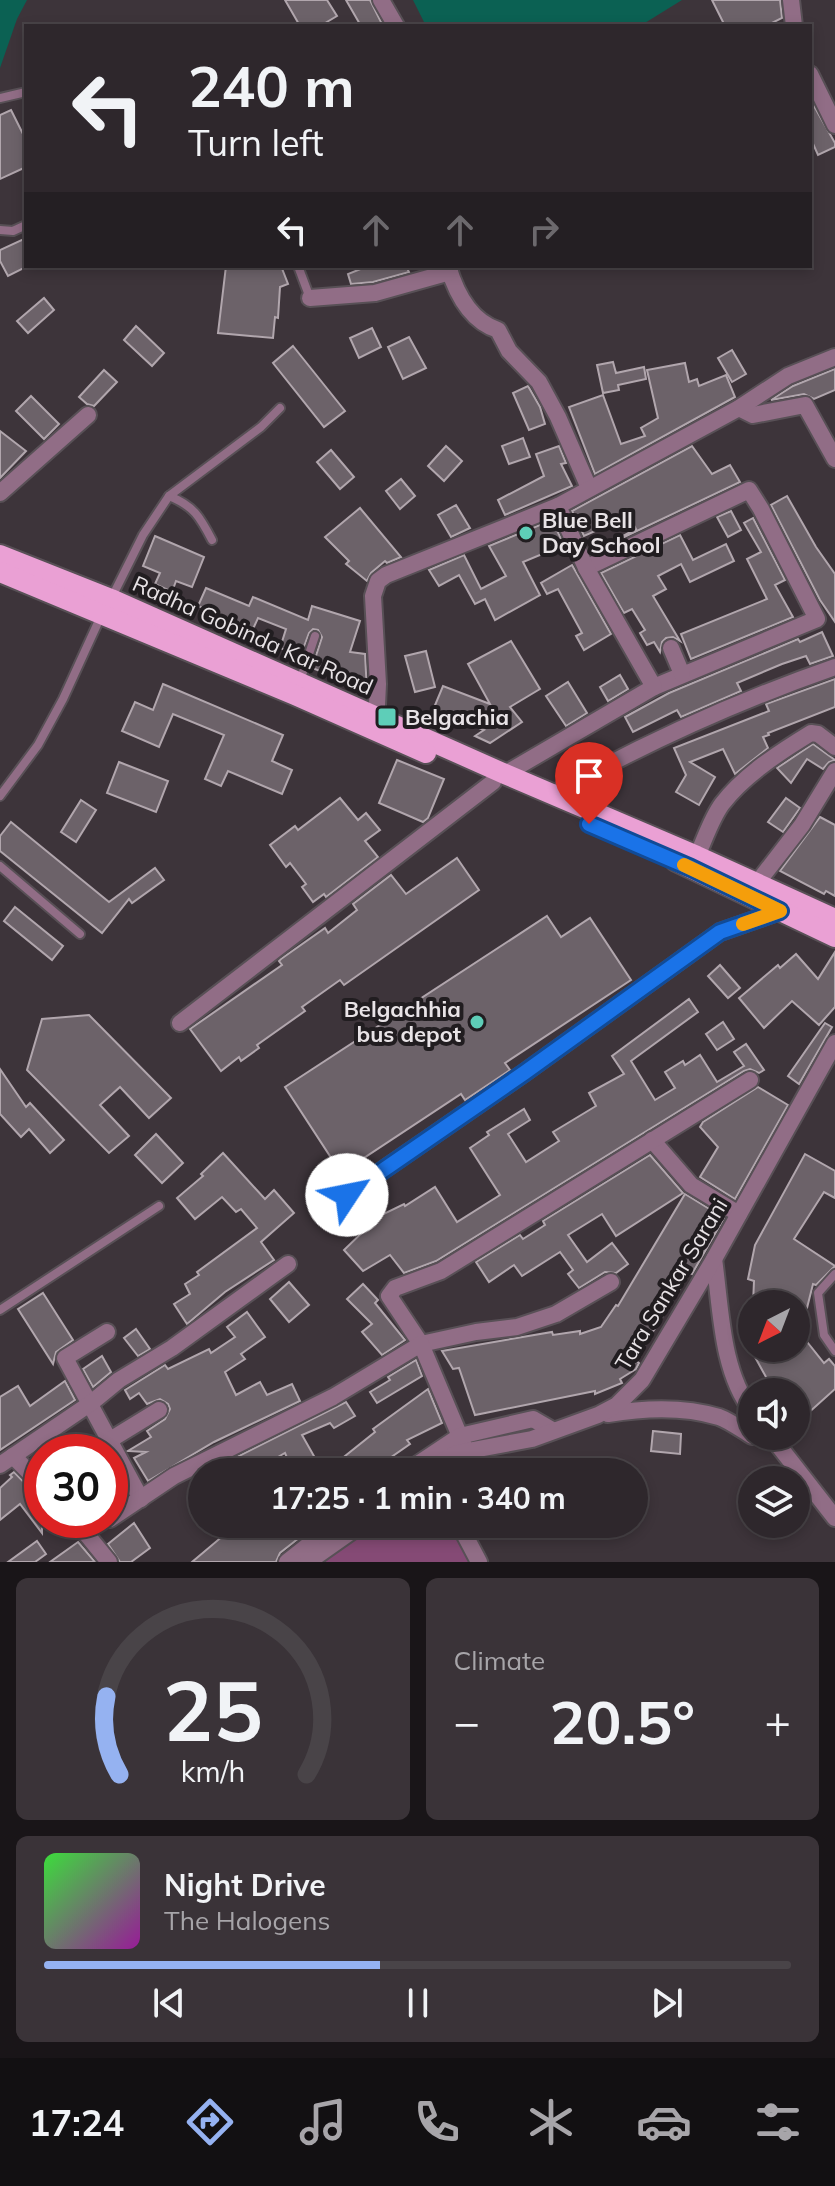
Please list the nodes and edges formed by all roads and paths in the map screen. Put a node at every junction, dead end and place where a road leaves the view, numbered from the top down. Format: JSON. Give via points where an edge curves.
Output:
{"nodes":[{"id":1,"x":381,"y":0,"type":"edge"},
{"id":2,"x":791,"y":0,"type":"edge"},
{"id":3,"x":395,"y":24,"type":"edge"},
{"id":4,"x":794,"y":24,"type":"edge"},
{"id":5,"x":812,"y":78,"type":"edge"},
{"id":6,"x":24,"y":92,"type":"edge"},
{"id":7,"x":0,"y":98,"type":"edge"},
{"id":8,"x":835,"y":125,"type":"edge"},
{"id":9,"x":24,"y":226,"type":"edge"},
{"id":10,"x":0,"y":230,"type":"edge"},
{"id":11,"x":299,"y":268,"type":"edge"},
{"id":12,"x":449,"y":269,"type":"edge"},
{"id":13,"x":310,"y":298,"type":"joint"},
{"id":14,"x":835,"y":357,"type":"edge"},
{"id":15,"x":280,"y":408,"type":"dead end"},
{"id":16,"x":739,"y":408,"type":"junction"},
{"id":17,"x":88,"y":415,"type":"dead end"},
{"id":18,"x":835,"y":459,"type":"edge"},
{"id":19,"x":589,"y":488,"type":"junction"},
{"id":20,"x":0,"y":493,"type":"edge"},
{"id":21,"x":169,"y":496,"type":"junction"},
{"id":22,"x":558,"y":506,"type":"junction"},
{"id":23,"x":212,"y":540,"type":"dead end"},
{"id":24,"x":0,"y":555,"type":"edge"},
{"id":25,"x":586,"y":568,"type":"junction"},
{"id":26,"x":0,"y":572,"type":"edge"},
{"id":27,"x":106,"y":607,"type":"junction"},
{"id":28,"x":315,"y":636,"type":"dead end"},
{"id":29,"x":671,"y":648,"type":"dead end"},
{"id":30,"x":835,"y":667,"type":"edge"},
{"id":31,"x":682,"y":674,"type":"junction"},
{"id":32,"x":300,"y":682,"type":"junction"},
{"id":33,"x":654,"y":687,"type":"junction"},
{"id":34,"x":376,"y":724,"type":"junction"},
{"id":35,"x":835,"y":747,"type":"edge"},
{"id":36,"x":835,"y":771,"type":"edge"},
{"id":37,"x":0,"y":777,"type":"edge"},
{"id":38,"x":499,"y":778,"type":"junction"},
{"id":39,"x":10,"y":784,"type":"junction"},
{"id":40,"x":553,"y":794,"type":"junction"},
{"id":41,"x":0,"y":796,"type":"edge"},
{"id":42,"x":697,"y":856,"type":"junction"},
{"id":43,"x":0,"y":866,"type":"edge"},
{"id":44,"x":752,"y":890,"type":"junction"},
{"id":45,"x":784,"y":905,"type":"junction"},
{"id":46,"x":835,"y":919,"type":"edge"},
{"id":47,"x":80,"y":934,"type":"dead end"},
{"id":48,"x":835,"y":937,"type":"edge"},
{"id":49,"x":180,"y":1023,"type":"dead end"},
{"id":50,"x":835,"y":1043,"type":"edge"},
{"id":51,"x":750,"y":1080,"type":"dead end"},
{"id":52,"x":652,"y":1140,"type":"junction"},
{"id":53,"x":159,"y":1206,"type":"dead end"},
{"id":54,"x":322,"y":1212,"type":"dead end"},
{"id":55,"x":739,"y":1214,"type":"junction"},
{"id":56,"x":714,"y":1259,"type":"junction"},
{"id":57,"x":288,"y":1264,"type":"dead end"},
{"id":58,"x":835,"y":1274,"type":"edge"},
{"id":59,"x":611,"y":1282,"type":"dead end"},
{"id":60,"x":0,"y":1310,"type":"edge"},
{"id":61,"x":107,"y":1332,"type":"dead end"},
{"id":62,"x":421,"y":1344,"type":"junction"},
{"id":63,"x":835,"y":1351,"type":"edge"},
{"id":64,"x":738,"y":1383,"type":"edge"},
{"id":65,"x":91,"y":1403,"type":"junction"},
{"id":66,"x":159,"y":1410,"type":"dead end"},
{"id":67,"x":598,"y":1415,"type":"junction"},
{"id":68,"x":738,"y":1428,"type":"edge"},
{"id":69,"x":107,"y":1434,"type":"edge"},
{"id":70,"x":120,"y":1434,"type":"edge"},
{"id":71,"x":463,"y":1443,"type":"junction"},
{"id":72,"x":777,"y":1450,"type":"edge"},
{"id":73,"x":782,"y":1450,"type":"edge"},
{"id":74,"x":786,"y":1455,"type":"junction"},
{"id":75,"x":434,"y":1458,"type":"edge"},
{"id":76,"x":449,"y":1458,"type":"edge"},
{"id":77,"x":7,"y":1460,"type":"edge"},
{"id":78,"x":24,"y":1472,"type":"edge"},
{"id":79,"x":128,"y":1474,"type":"edge"},
{"id":80,"x":141,"y":1499,"type":"junction"},
{"id":81,"x":128,"y":1507,"type":"edge"},
{"id":82,"x":835,"y":1518,"type":"edge"},
{"id":83,"x":90,"y":1538,"type":"edge"},
{"id":84,"x":317,"y":1538,"type":"edge"},
{"id":85,"x":342,"y":1538,"type":"edge"},
{"id":86,"x":466,"y":1538,"type":"edge"},
{"id":87,"x":108,"y":1562,"type":"edge"},
{"id":88,"x":287,"y":1562,"type":"edge"},
{"id":89,"x":308,"y":1562,"type":"edge"},
{"id":90,"x":479,"y":1562,"type":"edge"}],
"edges":[{"from":1,"to":3,"type":"street"},
{"from":2,"to":4,"type":"street"},
{"from":5,"to":8,"type":"street"},
{"from":6,"to":7,"type":"lane"},
{"from":9,"to":10,"type":"lane"},
{"from":11,"to":13,"type":"lane"},
{"from":12,"to":13,"type":"street","via":[[375,293]]},
{"from":12,"to":19,"type":"street","via":[[455,290],[482,325],[498,330],[509,351],[539,382]]},
{"from":14,"to":16,"type":"street","via":[[788,376]]},
{"from":15,"to":21,"type":"lane"},
{"from":16,"to":18,"type":"street","via":[[753,415],[805,405]]},
{"from":16,"to":19,"type":"street"},
{"from":17,"to":20,"type":"street"},
{"from":19,"to":22,"type":"street"},
{"from":21,"to":23,"type":"lane","via":[[188,503]]},
{"from":21,"to":27,"type":"lane"},
{"from":22,"to":25,"type":"street"},
{"from":22,"to":34,"type":"street","via":[[378,581],[373,596]]},
{"from":24,"to":27,"type":"main road","name":"Radha Gobinda Kar Road"},
{"from":25,"to":31,"type":"street","via":[[749,490],[817,619]]},
{"from":25,"to":33,"type":"street"},
{"from":26,"to":27,"type":"main road"},
{"from":27,"to":32,"type":"main road","name":"Radha Gobinda Kar Road"},
{"from":27,"to":34,"type":"main road","via":[[281,689]]},
{"from":27,"to":39,"type":"lane","via":[[63,699]]},
{"from":28,"to":32,"type":"lane"},
{"from":29,"to":31,"type":"street"},
{"from":30,"to":40,"type":"street","via":[[688,726]]},
{"from":31,"to":33,"type":"street"},
{"from":32,"to":34,"type":"main road","name":"Radha Gobinda Kar Road"},
{"from":33,"to":38,"type":"street"},
{"from":34,"to":38,"type":"main road"},
{"from":35,"to":42,"type":"street","via":[[811,733],[770,758],[722,805]]},
{"from":36,"to":44,"type":"street"},
{"from":37,"to":39,"type":"lane"},
{"from":38,"to":40,"type":"main road"},
{"from":38,"to":44,"type":"main road","via":[[691,868]]},
{"from":38,"to":49,"type":"street"},
{"from":39,"to":41,"type":"lane"},
{"from":40,"to":42,"type":"main road"},
{"from":42,"to":44,"type":"main road"},
{"from":43,"to":47,"type":"lane"},
{"from":44,"to":45,"type":"main road"},
{"from":45,"to":46,"type":"main road"},
{"from":45,"to":48,"type":"main road"},
{"from":45,"to":54,"type":"street","via":[[720,932]]},
{"from":50,"to":55,"type":"street","name":"Tara Sankar Sarani"},
{"from":51,"to":52,"type":"street"},
{"from":52,"to":55,"type":"street","via":[[691,1185]]},
{"from":52,"to":62,"type":"street","via":[[441,1271],[390,1292]]},
{"from":53,"to":60,"type":"lane"},
{"from":55,"to":56,"type":"street","name":"Tara Sankar Sarani"},
{"from":56,"to":64,"type":"street","via":[[724,1345]]},
{"from":56,"to":67,"type":"street","name":"Tara Sankar Sarani","via":[[642,1380],[617,1405]]},
{"from":57,"to":65,"type":"street"},
{"from":58,"to":63,"type":"lane","via":[[818,1293],[824,1335]]},
{"from":59,"to":62,"type":"street","via":[[530,1323]]},
{"from":61,"to":65,"type":"street","via":[[65,1358]]},
{"from":62,"to":71,"type":"street"},
{"from":62,"to":80,"type":"street","via":[[333,1397],[174,1476]]},
{"from":65,"to":69,"type":"street"},
{"from":65,"to":77,"type":"street"},
{"from":66,"to":70,"type":"street"},
{"from":67,"to":68,"type":"street","via":[[680,1410],[721,1418]]},
{"from":67,"to":71,"type":"street","name":"Tara Sankar Sarani","via":[[532,1439]]},
{"from":71,"to":75,"type":"street"},
{"from":71,"to":76,"type":"street","name":"Tara Sankar Sarani"},
{"from":72,"to":74,"type":"street"},
{"from":73,"to":74,"type":"street"},
{"from":74,"to":82,"type":"street"},
{"from":77,"to":78,"type":"street"},
{"from":79,"to":80,"type":"street"},
{"from":80,"to":81,"type":"street"},
{"from":83,"to":87,"type":"street"},
{"from":84,"to":88,"type":"street"},
{"from":85,"to":89,"type":"street"},
{"from":86,"to":90,"type":"street"}]}
